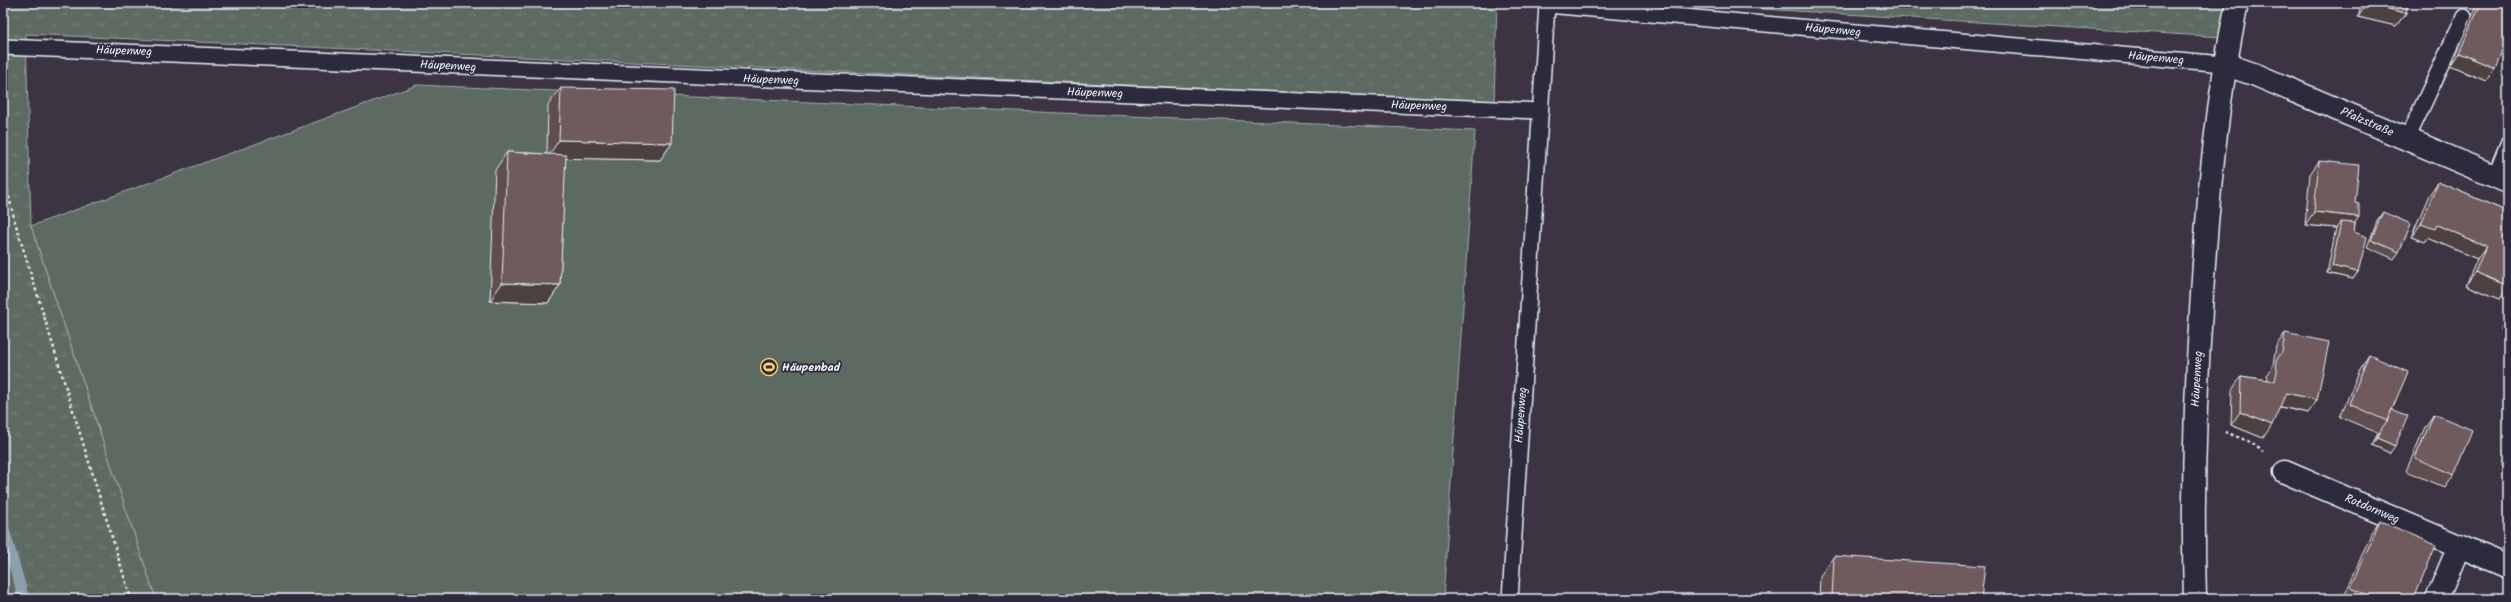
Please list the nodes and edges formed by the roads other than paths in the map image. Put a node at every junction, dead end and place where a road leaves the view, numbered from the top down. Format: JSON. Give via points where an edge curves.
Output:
{"nodes":[{"id":1,"x":2237,"y":3,"type":"edge"},
{"id":2,"x":2464,"y":17,"type":"dead end"},
{"id":3,"x":3,"y":47,"type":"edge"},
{"id":4,"x":2224,"y":64,"type":"junction"},
{"id":5,"x":1540,"y":111,"type":"junction"},
{"id":6,"x":2407,"y":139,"type":"junction"},
{"id":7,"x":2508,"y":144,"type":"edge"},
{"id":8,"x":2501,"y":179,"type":"edge"},
{"id":9,"x":2285,"y":472,"type":"road end"},
{"id":10,"x":2459,"y":546,"type":"junction"},
{"id":11,"x":2508,"y":567,"type":"edge"},
{"id":12,"x":1510,"y":599,"type":"edge"},
{"id":13,"x":2195,"y":599,"type":"edge"},
{"id":14,"x":2437,"y":599,"type":"edge"}],
"edges":[{"from":1,"to":4,"type":"street","name":"Häupenweg"},
{"from":2,"to":6,"type":"lane"},
{"from":3,"to":5,"type":"lane","name":"Häupenweg"},
{"from":4,"to":5,"type":"lane","name":"Häupenweg","via":[[1547,5]]},
{"from":4,"to":6,"type":"street","name":"Pfalzstraße"},
{"from":4,"to":13,"type":"street","name":"Häupenweg","via":[[2209,189],[2194,421]]},
{"from":5,"to":12,"type":"lane","name":"Häupenweg"},
{"from":6,"to":8,"type":"street","name":"Pfalzstraße"},
{"from":7,"to":8,"type":"lane"},
{"from":9,"to":10,"type":"street","name":"Rotdornweg"},
{"from":10,"to":11,"type":"street","name":"Rotdornweg"},
{"from":10,"to":14,"type":"street"}]}
